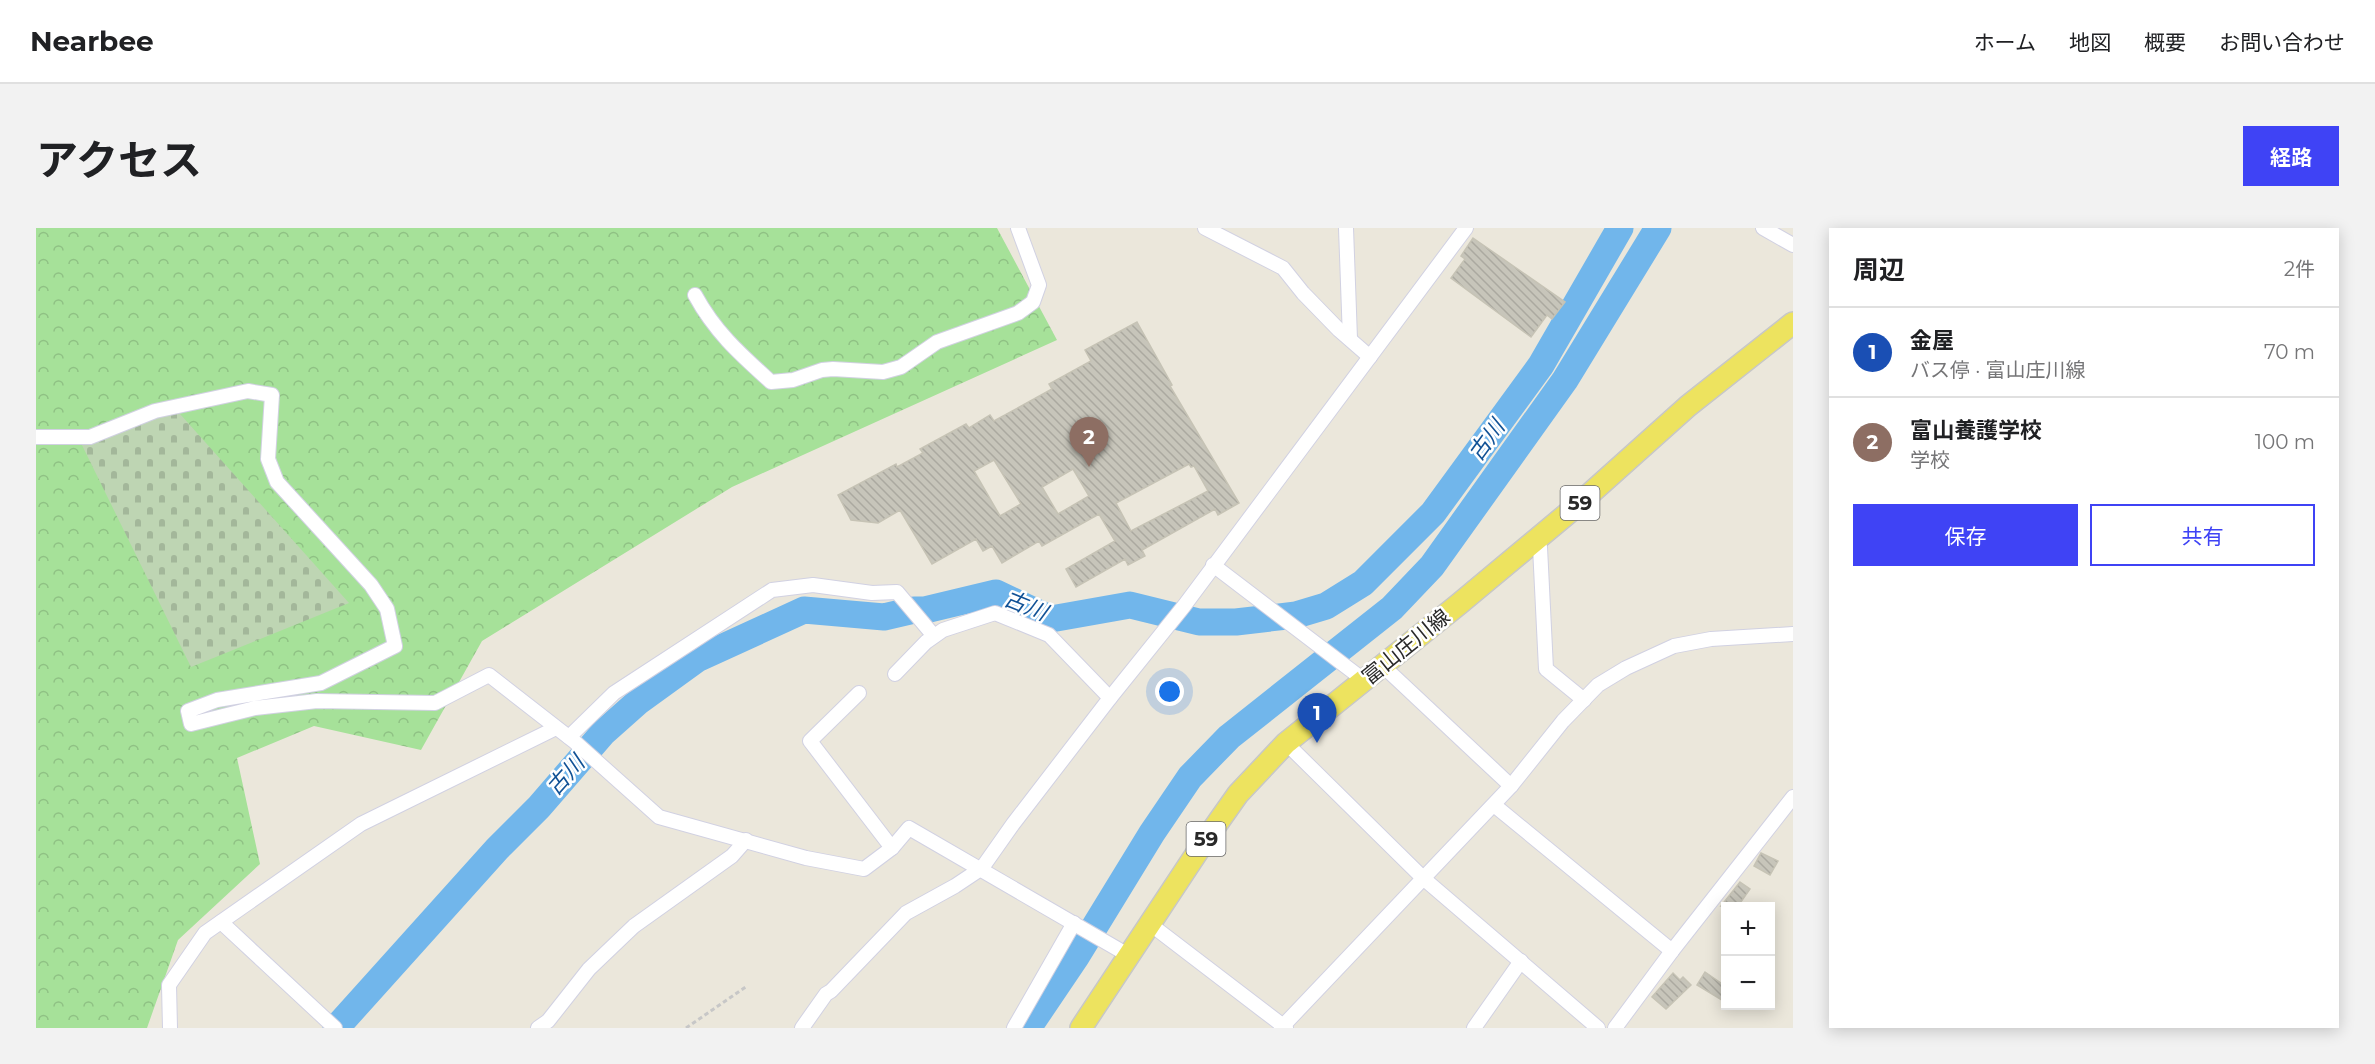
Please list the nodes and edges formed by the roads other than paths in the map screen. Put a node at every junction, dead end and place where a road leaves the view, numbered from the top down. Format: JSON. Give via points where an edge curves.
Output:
{"nodes":[{"id":1,"x":1018,"y":228,"type":"edge"},
{"id":2,"x":1205,"y":228,"type":"edge"},
{"id":3,"x":1346,"y":228,"type":"edge"},
{"id":4,"x":1466,"y":228,"type":"edge"},
{"id":5,"x":1763,"y":228,"type":"edge"},
{"id":6,"x":1793,"y":244,"type":"edge"},
{"id":7,"x":695,"y":295,"type":"dead end"},
{"id":8,"x":1793,"y":323,"type":"edge"},
{"id":9,"x":1350,"y":339,"type":"junction"},
{"id":10,"x":1370,"y":357,"type":"junction"},
{"id":11,"x":36,"y":437,"type":"edge"},
{"id":12,"x":1535,"y":540,"type":"junction"},
{"id":13,"x":1214,"y":565,"type":"junction"},
{"id":14,"x":930,"y":631,"type":"junction"},
{"id":15,"x":1793,"y":634,"type":"edge"},
{"id":16,"x":1383,"y":666,"type":"junction"},
{"id":17,"x":895,"y":674,"type":"dead end"},
{"id":18,"x":1365,"y":681,"type":"junction"},
{"id":19,"x":859,"y":693,"type":"dead end"},
{"id":20,"x":1110,"y":698,"type":"junction"},
{"id":21,"x":1584,"y":700,"type":"junction"},
{"id":22,"x":556,"y":728,"type":"junction"},
{"id":23,"x":572,"y":739,"type":"junction"},
{"id":24,"x":1286,"y":743,"type":"junction"},
{"id":25,"x":1511,"y":786,"type":"junction"},
{"id":26,"x":1793,"y":798,"type":"edge"},
{"id":27,"x":1494,"y":805,"type":"junction"},
{"id":28,"x":746,"y":840,"type":"junction"},
{"id":29,"x":892,"y":848,"type":"junction"},
{"id":30,"x":982,"y":868,"type":"junction"},
{"id":31,"x":1424,"y":878,"type":"junction"},
{"id":32,"x":221,"y":922,"type":"junction"},
{"id":33,"x":1150,"y":924,"type":"junction"},
{"id":34,"x":1077,"y":925,"type":"junction"},
{"id":35,"x":1672,"y":951,"type":"junction"},
{"id":36,"x":1128,"y":955,"type":"junction"},
{"id":37,"x":1521,"y":961,"type":"junction"},
{"id":38,"x":330,"y":1024,"type":"edge"},
{"id":39,"x":1283,"y":1027,"type":"edge"},
{"id":40,"x":170,"y":1028,"type":"edge"},
{"id":41,"x":538,"y":1028,"type":"edge"},
{"id":42,"x":802,"y":1028,"type":"edge"},
{"id":43,"x":1014,"y":1028,"type":"edge"},
{"id":44,"x":1081,"y":1028,"type":"edge"},
{"id":45,"x":1474,"y":1028,"type":"edge"},
{"id":46,"x":1598,"y":1028,"type":"edge"},
{"id":47,"x":1615,"y":1028,"type":"edge"}],
"edges":[{"from":1,"to":7,"type":"street","via":[[1039,285],[1033,302],[1018,313],[937,342],[901,367],[883,372],[833,369],[771,382],[731,346],[708,319]]},
{"from":2,"to":9,"type":"street","via":[[1282,267]]},
{"from":3,"to":9,"type":"street"},
{"from":4,"to":10,"type":"street"},
{"from":5,"to":6,"type":"street"},
{"from":8,"to":12,"type":"main road","name":"富山庄川線","number":"59","via":[[1688,406]]},
{"from":9,"to":10,"type":"street"},
{"from":10,"to":13,"type":"street"},
{"from":11,"to":22,"type":"street","via":[[90,437],[155,411],[248,392],[273,396],[268,459],[277,482],[371,585],[387,609],[395,646],[321,683],[217,700],[188,711],[191,724],[255,708],[317,701],[435,703],[489,675]]},
{"from":12,"to":16,"type":"main road","name":"富山庄川線","number":"59"},
{"from":12,"to":21,"type":"street","via":[[1540,548],[1546,669]]},
{"from":13,"to":18,"type":"street"},
{"from":13,"to":20,"type":"street"},
{"from":14,"to":17,"type":"street"},
{"from":14,"to":20,"type":"street","via":[[995,613],[1049,635]]},
{"from":14,"to":23,"type":"street","via":[[897,592],[872,593],[813,585],[772,590],[614,693]]},
{"from":15,"to":21,"type":"street","via":[[1711,639],[1674,646],[1626,668]]},
{"from":16,"to":18,"type":"main road","name":"富山庄川線","number":"59"},
{"from":16,"to":25,"type":"street"},
{"from":18,"to":24,"type":"main road","name":"富山庄川線","number":"59"},
{"from":19,"to":29,"type":"street","via":[[810,741]]},
{"from":20,"to":30,"type":"street"},
{"from":21,"to":25,"type":"street"},
{"from":22,"to":23,"type":"street"},
{"from":22,"to":32,"type":"street","via":[[361,824]]},
{"from":23,"to":28,"type":"street","via":[[659,817]]},
{"from":24,"to":31,"type":"street"},
{"from":24,"to":33,"type":"main road","name":"富山庄川線","number":"59","via":[[1238,794]]},
{"from":25,"to":27,"type":"street"},
{"from":26,"to":35,"type":"street"},
{"from":27,"to":31,"type":"street"},
{"from":27,"to":35,"type":"street"},
{"from":28,"to":29,"type":"street","via":[[806,858],[864,869]]},
{"from":28,"to":41,"type":"street","via":[[732,856],[634,926],[589,969]]},
{"from":29,"to":30,"type":"street","via":[[909,828]]},
{"from":30,"to":34,"type":"street"},
{"from":30,"to":42,"type":"street","via":[[906,913],[826,994]]},
{"from":31,"to":37,"type":"street"},
{"from":31,"to":39,"type":"street"},
{"from":32,"to":38,"type":"street"},
{"from":32,"to":40,"type":"street","via":[[205,933],[169,985]]},
{"from":33,"to":36,"type":"main road","name":"富山庄川線","number":"59"},
{"from":33,"to":39,"type":"street"},
{"from":34,"to":36,"type":"street"},
{"from":34,"to":43,"type":"street"},
{"from":35,"to":47,"type":"street"},
{"from":36,"to":44,"type":"main road","name":"富山庄川線","number":"59"},
{"from":37,"to":45,"type":"street"},
{"from":37,"to":46,"type":"street"}]}
